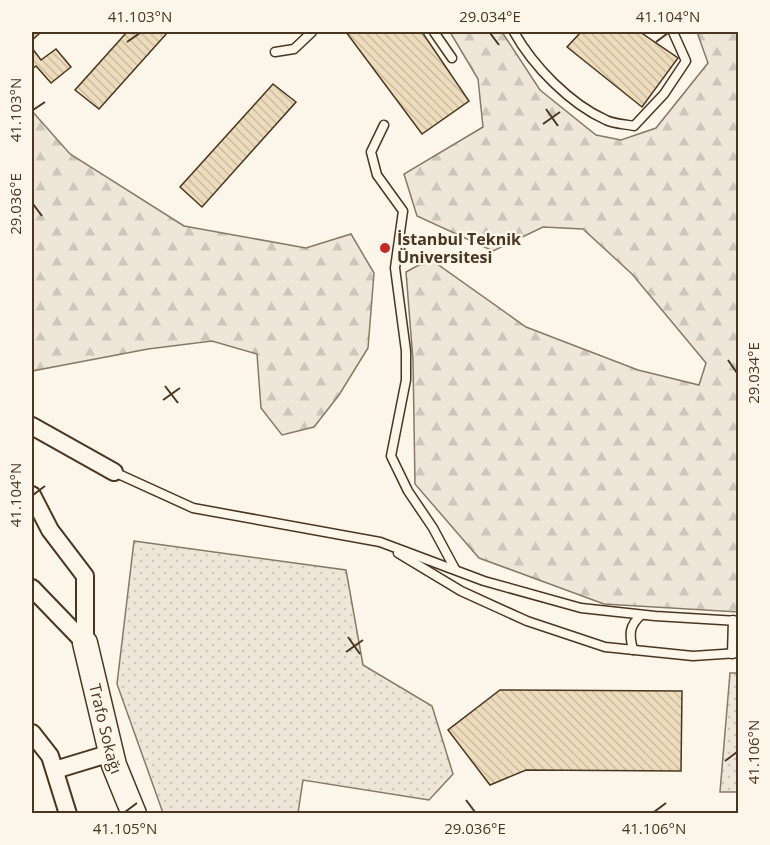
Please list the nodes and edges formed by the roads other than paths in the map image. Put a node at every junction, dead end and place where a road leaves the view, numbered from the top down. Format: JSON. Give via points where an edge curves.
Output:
{"nodes":[{"id":1,"x":312,"y":32,"type":"edge"},
{"id":2,"x":434,"y":32,"type":"edge"},
{"id":3,"x":514,"y":32,"type":"edge"},
{"id":4,"x":673,"y":32,"type":"edge"},
{"id":5,"x":275,"y":52,"type":"dead end"},
{"id":6,"x":452,"y":58,"type":"dead end"},
{"id":7,"x":384,"y":125,"type":"dead end"},
{"id":8,"x":32,"y":426,"type":"edge"},
{"id":9,"x":114,"y":472,"type":"joint"},
{"id":10,"x":32,"y":495,"type":"edge"},
{"id":11,"x":380,"y":543,"type":"junction"},
{"id":12,"x":455,"y":569,"type":"junction"},
{"id":13,"x":32,"y":588,"type":"edge"},
{"id":14,"x":641,"y":615,"type":"junction"},
{"id":15,"x":736,"y":620,"type":"edge"},
{"id":16,"x":85,"y":643,"type":"junction"},
{"id":17,"x":633,"y":650,"type":"junction"},
{"id":18,"x":735,"y":653,"type":"edge"},
{"id":19,"x":32,"y":733,"type":"edge"},
{"id":20,"x":111,"y":753,"type":"junction"},
{"id":21,"x":55,"y":770,"type":"junction"},
{"id":22,"x":68,"y":813,"type":"edge"},
{"id":23,"x":134,"y":813,"type":"edge"}],
"edges":[{"from":1,"to":5,"type":"lane","via":[[294,49]]},
{"from":2,"to":6,"type":"lane"},
{"from":3,"to":4,"type":"lane","via":[[531,56],[581,105],[608,122],[634,126],[664,94],[687,61]]},
{"from":7,"to":12,"type":"lane","via":[[371,152],[377,174],[403,211],[396,268],[406,351],[406,380],[391,456]]},
{"from":8,"to":9,"type":"street"},
{"from":9,"to":11,"type":"lane","via":[[193,508]]},
{"from":10,"to":16,"type":"street","via":[[50,530],[85,576]]},
{"from":11,"to":12,"type":"lane"},
{"from":11,"to":17,"type":"lane","via":[[461,591],[526,621],[605,647]]},
{"from":12,"to":14,"type":"lane","via":[[581,608]]},
{"from":13,"to":16,"type":"street"},
{"from":14,"to":15,"type":"lane"},
{"from":14,"to":17,"type":"lane","via":[[633,622],[629,634]]},
{"from":15,"to":18,"type":"lane"},
{"from":16,"to":20,"type":"street","name":"Trafo Sokağı"},
{"from":17,"to":18,"type":"lane","via":[[693,656]]},
{"from":19,"to":21,"type":"street","via":[[50,756]]},
{"from":20,"to":21,"type":"street"},
{"from":20,"to":23,"type":"street","name":"Trafo Sokağı"},
{"from":21,"to":22,"type":"street"}]}
